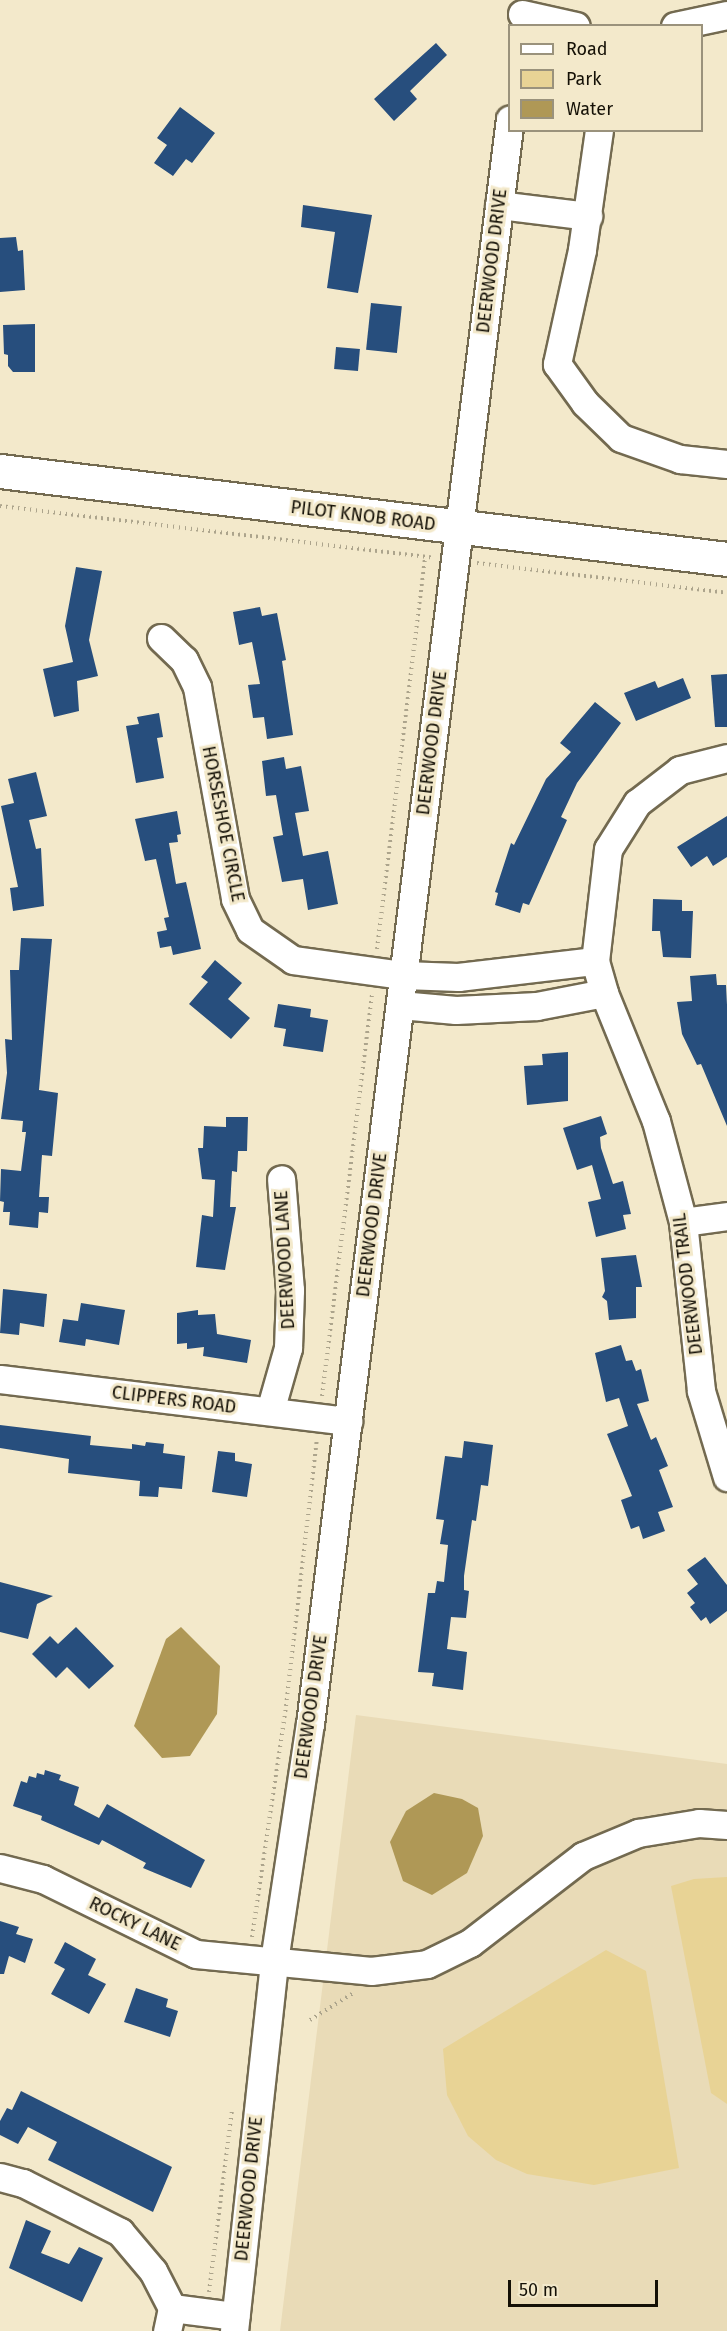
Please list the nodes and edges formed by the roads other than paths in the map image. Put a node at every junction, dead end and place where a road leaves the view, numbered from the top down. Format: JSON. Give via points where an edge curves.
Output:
{"nodes":[{"id":1,"x":523,"y":13,"type":"edge"},
{"id":2,"x":727,"y":15,"type":"edge"},
{"id":3,"x":568,"y":24,"type":"edge"},
{"id":4,"x":684,"y":24,"type":"edge"},
{"id":5,"x":508,"y":132,"type":"edge"},
{"id":6,"x":599,"y":132,"type":"edge"},
{"id":7,"x":499,"y":205,"type":"junction"},
{"id":8,"x":588,"y":216,"type":"junction"},
{"id":9,"x":727,"y":464,"type":"edge"},
{"id":10,"x":0,"y":471,"type":"edge"},
{"id":11,"x":459,"y":528,"type":"junction"},
{"id":12,"x":727,"y":559,"type":"edge"},
{"id":13,"x":161,"y":638,"type":"dead end"},
{"id":14,"x":727,"y":758,"type":"edge"},
{"id":15,"x":595,"y":961,"type":"junction"},
{"id":16,"x":404,"y":975,"type":"junction"},
{"id":17,"x":604,"y":993,"type":"junction"},
{"id":18,"x":400,"y":1005,"type":"junction"},
{"id":19,"x":281,"y":1179,"type":"dead end"},
{"id":20,"x":727,"y":1216,"type":"edge"},
{"id":21,"x":683,"y":1222,"type":"junction"},
{"id":22,"x":0,"y":1379,"type":"edge"},
{"id":23,"x":270,"y":1411,"type":"junction"},
{"id":24,"x":348,"y":1421,"type":"junction"},
{"id":25,"x":727,"y":1477,"type":"edge"},
{"id":26,"x":727,"y":1825,"type":"edge"},
{"id":27,"x":0,"y":1868,"type":"edge"},
{"id":28,"x":261,"y":1960,"type":"junction"},
{"id":29,"x":0,"y":2177,"type":"edge"},
{"id":30,"x":170,"y":2320,"type":"edge"},
{"id":31,"x":235,"y":2323,"type":"edge"}],
"edges":[{"from":1,"to":3,"type":"street"},
{"from":2,"to":4,"type":"street"},
{"from":5,"to":7,"type":"street","name":"DEERWOOD DRIVE"},
{"from":6,"to":8,"type":"street"},
{"from":7,"to":8,"type":"street"},
{"from":7,"to":11,"type":"street","name":"DEERWOOD DRIVE"},
{"from":8,"to":9,"type":"street","via":[[557,364],[585,403],[621,438],[680,459]]},
{"from":10,"to":11,"type":"main road","name":"PILOT KNOB ROAD"},
{"from":11,"to":12,"type":"main road","name":"PILOT KNOB ROAD"},
{"from":11,"to":16,"type":"street","name":"DEERWOOD DRIVE"},
{"from":13,"to":16,"type":"street","name":"HORSESHOE CIRCLE","via":[[184,660],[197,687],[235,899],[249,930],[293,960]]},
{"from":14,"to":15,"type":"street","name":"DEERWOOD TRAIL","via":[[680,770],[637,803],[608,849]]},
{"from":15,"to":16,"type":"street","via":[[458,976]]},
{"from":15,"to":17,"type":"street","name":"DEERWOOD TRAIL"},
{"from":16,"to":18,"type":"street","name":"DEERWOOD DRIVE"},
{"from":17,"to":18,"type":"street","via":[[537,1006],[456,1010]]},
{"from":17,"to":21,"type":"street","name":"DEERWOOD TRAIL","via":[[656,1121]]},
{"from":18,"to":24,"type":"street","name":"DEERWOOD DRIVE"},
{"from":19,"to":23,"type":"street","name":"DEERWOOD LANE","via":[[290,1290],[288,1348]]},
{"from":20,"to":21,"type":"street"},
{"from":21,"to":25,"type":"street","name":"DEERWOOD TRAIL","via":[[701,1390]]},
{"from":22,"to":23,"type":"street","name":"CLIPPERS ROAD"},
{"from":23,"to":24,"type":"street","name":"CLIPPERS ROAD"},
{"from":24,"to":28,"type":"street","name":"DEERWOOD DRIVE","via":[[310,1724]]},
{"from":26,"to":28,"type":"street","name":"ROCKY LANE","via":[[699,1822],[638,1833],[583,1856],[470,1943],[427,1964],[371,1971]]},
{"from":27,"to":28,"type":"street","name":"ROCKY LANE","via":[[43,1879],[196,1954]]},
{"from":28,"to":31,"type":"street","name":"DEERWOOD DRIVE"},
{"from":29,"to":30,"type":"street","via":[[23,2183],[120,2232],[153,2271]]},
{"from":30,"to":31,"type":"street","via":[[206,2312]]}]}
